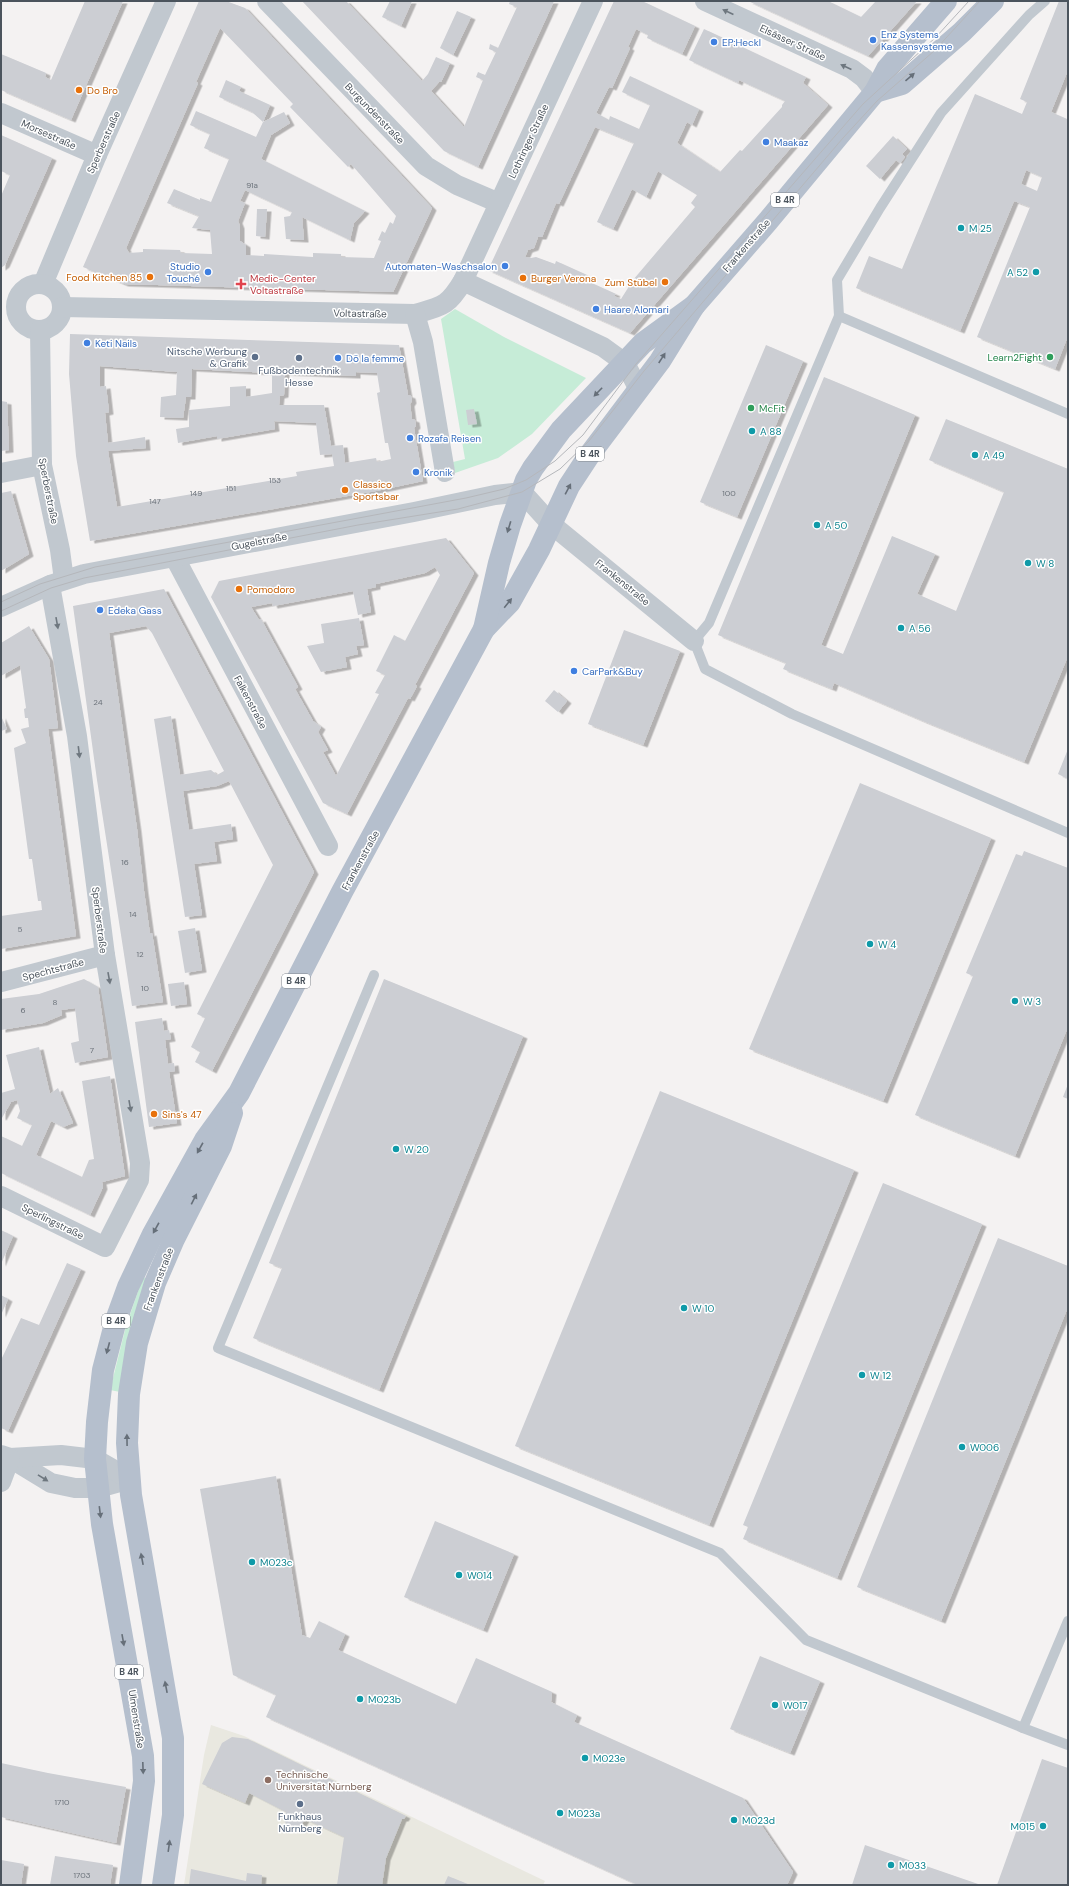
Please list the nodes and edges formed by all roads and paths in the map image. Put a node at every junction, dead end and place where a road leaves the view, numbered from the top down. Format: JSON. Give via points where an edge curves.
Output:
{"nodes":[{"id":1,"x":166,"y":1,"type":"edge"},
{"id":2,"x":266,"y":1,"type":"edge"},
{"id":3,"x":593,"y":1,"type":"edge"},
{"id":4,"x":705,"y":1,"type":"edge"},
{"id":5,"x":946,"y":1,"type":"edge"},
{"id":6,"x":993,"y":1,"type":"edge"},
{"id":7,"x":1045,"y":1,"type":"edge"},
{"id":8,"x":875,"y":92,"type":"junction"},
{"id":9,"x":1,"y":113,"type":"edge"},
{"id":10,"x":97,"y":155,"type":"junction"},
{"id":11,"x":499,"y":203,"type":"junction"},
{"id":12,"x":463,"y":282,"type":"junction"},
{"id":13,"x":43,"y":284,"type":"junction"},
{"id":14,"x":9,"y":302,"type":"edge"},
{"id":15,"x":694,"y":306,"type":"junction"},
{"id":16,"x":62,"y":307,"type":"junction"},
{"id":17,"x":416,"y":314,"type":"junction"},
{"id":18,"x":839,"y":316,"type":"junction"},
{"id":19,"x":40,"y":330,"type":"junction"},
{"id":20,"x":625,"y":363,"type":"junction"},
{"id":21,"x":638,"y":388,"type":"junction"},
{"id":22,"x":1068,"y":414,"type":"edge"},
{"id":23,"x":42,"y":465,"type":"junction"},
{"id":24,"x":1,"y":472,"type":"edge"},
{"id":25,"x":445,"y":472,"type":"dead end"},
{"id":26,"x":522,"y":492,"type":"junction"},
{"id":27,"x":551,"y":524,"type":"junction"},
{"id":28,"x":175,"y":558,"type":"junction"},
{"id":29,"x":57,"y":583,"type":"junction"},
{"id":30,"x":1,"y":607,"type":"edge"},
{"id":31,"x":484,"y":629,"type":"junction"},
{"id":32,"x":694,"y":641,"type":"junction"},
{"id":33,"x":1068,"y":833,"type":"edge"},
{"id":34,"x":328,"y":846,"type":"dead end"},
{"id":35,"x":105,"y":955,"type":"junction"},
{"id":36,"x":374,"y":975,"type":"dead end"},
{"id":37,"x":1,"y":982,"type":"edge"},
{"id":38,"x":239,"y":1093,"type":"junction"},
{"id":39,"x":1,"y":1196,"type":"edge"},
{"id":40,"x":105,"y":1247,"type":"joint"},
{"id":41,"x":5,"y":1457,"type":"edge"},
{"id":42,"x":95,"y":1459,"type":"junction"},
{"id":43,"x":130,"y":1479,"type":"junction"},
{"id":44,"x":1,"y":1482,"type":"edge"},
{"id":45,"x":98,"y":1488,"type":"junction"},
{"id":46,"x":1068,"y":1621,"type":"edge"},
{"id":47,"x":1023,"y":1728,"type":"junction"},
{"id":48,"x":1068,"y":1745,"type":"edge"},
{"id":49,"x":130,"y":1885,"type":"edge"},
{"id":50,"x":163,"y":1885,"type":"edge"}],
"edges":[{"from":1,"to":10,"type":"street","name":"Sperberstraße"},
{"from":2,"to":11,"type":"street","name":"Burgundenstraße","via":[[426,166],[457,185]]},
{"from":3,"to":11,"type":"street","name":"Lothringer Straße"},
{"from":8,"to":4,"type":"street","name":"Elsässer Straße","one_way":true,"via":[[864,78],[852,69]]},
{"from":5,"to":8,"type":"main road","name":"Frankenstraße","number":"B 4R","via":[[887,69]]},
{"from":8,"to":6,"type":"main road","one_way":true,"via":[[902,84],[962,32]]},
{"from":7,"to":18,"type":"lane","via":[[1029,15],[941,113],[837,280]]},
{"from":8,"to":15,"type":"main road","name":"Frankenstraße","number":"B 4R"},
{"from":9,"to":10,"type":"street","name":"Morsestraße"},
{"from":10,"to":13,"type":"street","name":"Sperberstraße"},
{"from":11,"to":12,"type":"street","name":"Lothringer Straße"},
{"from":12,"to":17,"type":"street","name":"Voltastraße","via":[[452,299],[442,307]]},
{"from":12,"to":20,"type":"street","via":[[603,347]]},
{"from":13,"to":14,"type":"street","via":[[32,285]]},
{"from":13,"to":16,"type":"street","via":[[51,287],[59,295]]},
{"from":14,"to":19,"type":"street","via":[[24,325]]},
{"from":15,"to":20,"type":"main road","name":"Frankenstraße","number":"B 4R","via":[[643,343]]},
{"from":21,"to":15,"type":"main road","name":"Frankenstraße","number":"B 4R","one_way":true,"via":[[660,361]]},
{"from":16,"to":17,"type":"street","name":"Voltastraße"},
{"from":16,"to":19,"type":"street","via":[[59,319],[52,326]]},
{"from":17,"to":25,"type":"street"},
{"from":18,"to":22,"type":"lane"},
{"from":18,"to":32,"type":"lane","via":[[709,623]]},
{"from":19,"to":23,"type":"street","name":"Sperberstraße"},
{"from":20,"to":21,"type":"street"},
{"from":20,"to":26,"type":"main road","name":"Frankenstraße","number":"B 4R","one_way":true,"via":[[553,439],[536,463]]},
{"from":27,"to":21,"type":"main road","name":"Frankenstraße","number":"B 4R","one_way":true,"via":[[569,486]]},
{"from":23,"to":24,"type":"street"},
{"from":23,"to":29,"type":"street","name":"Sperberstraße","via":[[60,550]]},
{"from":26,"to":27,"type":"street","name":"Frankenstraße"},
{"from":26,"to":28,"type":"street","name":"Gugelstraße","via":[[495,495]]},
{"from":26,"to":31,"type":"main road","name":"Frankenstraße","number":"B 4R","one_way":true,"via":[[499,563]]},
{"from":31,"to":27,"type":"main road","name":"Frankenstraße","number":"B 4R","one_way":true,"via":[[510,602]]},
{"from":27,"to":32,"type":"street","name":"Frankenstraße"},
{"from":28,"to":29,"type":"street","name":"Gugelstraße","via":[[84,574]]},
{"from":28,"to":34,"type":"street","name":"Falkenstraße"},
{"from":29,"to":30,"type":"street","name":"Gugelstraße"},
{"from":29,"to":35,"type":"street","name":"Sperberstraße","one_way":true},
{"from":31,"to":38,"type":"main road","name":"Frankenstraße","number":"B 4R","via":[[342,892]]},
{"from":32,"to":33,"type":"lane","via":[[705,669],[792,714]]},
{"from":35,"to":37,"type":"street","name":"Spechtstraße"},
{"from":35,"to":40,"type":"street","name":"Sperberstraße","one_way":true,"via":[[140,1163],[139,1180]]},
{"from":36,"to":47,"type":"lane","via":[[218,1348],[720,1553],[806,1640]]},
{"from":38,"to":42,"type":"main road","name":"Frankenstraße","number":"B 4R","one_way":true,"via":[[205,1140],[153,1234],[128,1287],[103,1370]]},
{"from":43,"to":38,"type":"main road","name":"Frankenstraße","number":"B 4R","one_way":true,"via":[[127,1443],[129,1394],[142,1323],[171,1246],[221,1146]]},
{"from":39,"to":40,"type":"street","name":"Sperlingstraße"},
{"from":41,"to":42,"type":"street","via":[[61,1455]]},
{"from":41,"to":44,"type":"street"},
{"from":41,"to":45,"type":"street","one_way":true,"via":[[51,1483],[87,1489]]},
{"from":42,"to":43,"type":"street"},
{"from":42,"to":45,"type":"main road","name":"Ulmenstraße","number":"B 4R"},
{"from":43,"to":45,"type":"street"},
{"from":50,"to":43,"type":"main road","number":"B 4R","one_way":true,"via":[[173,1815],[173,1738]]},
{"from":45,"to":49,"type":"main road","name":"Ulmenstraße","number":"B 4R","one_way":true,"via":[[102,1524],[143,1756],[143,1788]]},
{"from":46,"to":47,"type":"lane"},
{"from":47,"to":48,"type":"lane"}]}
